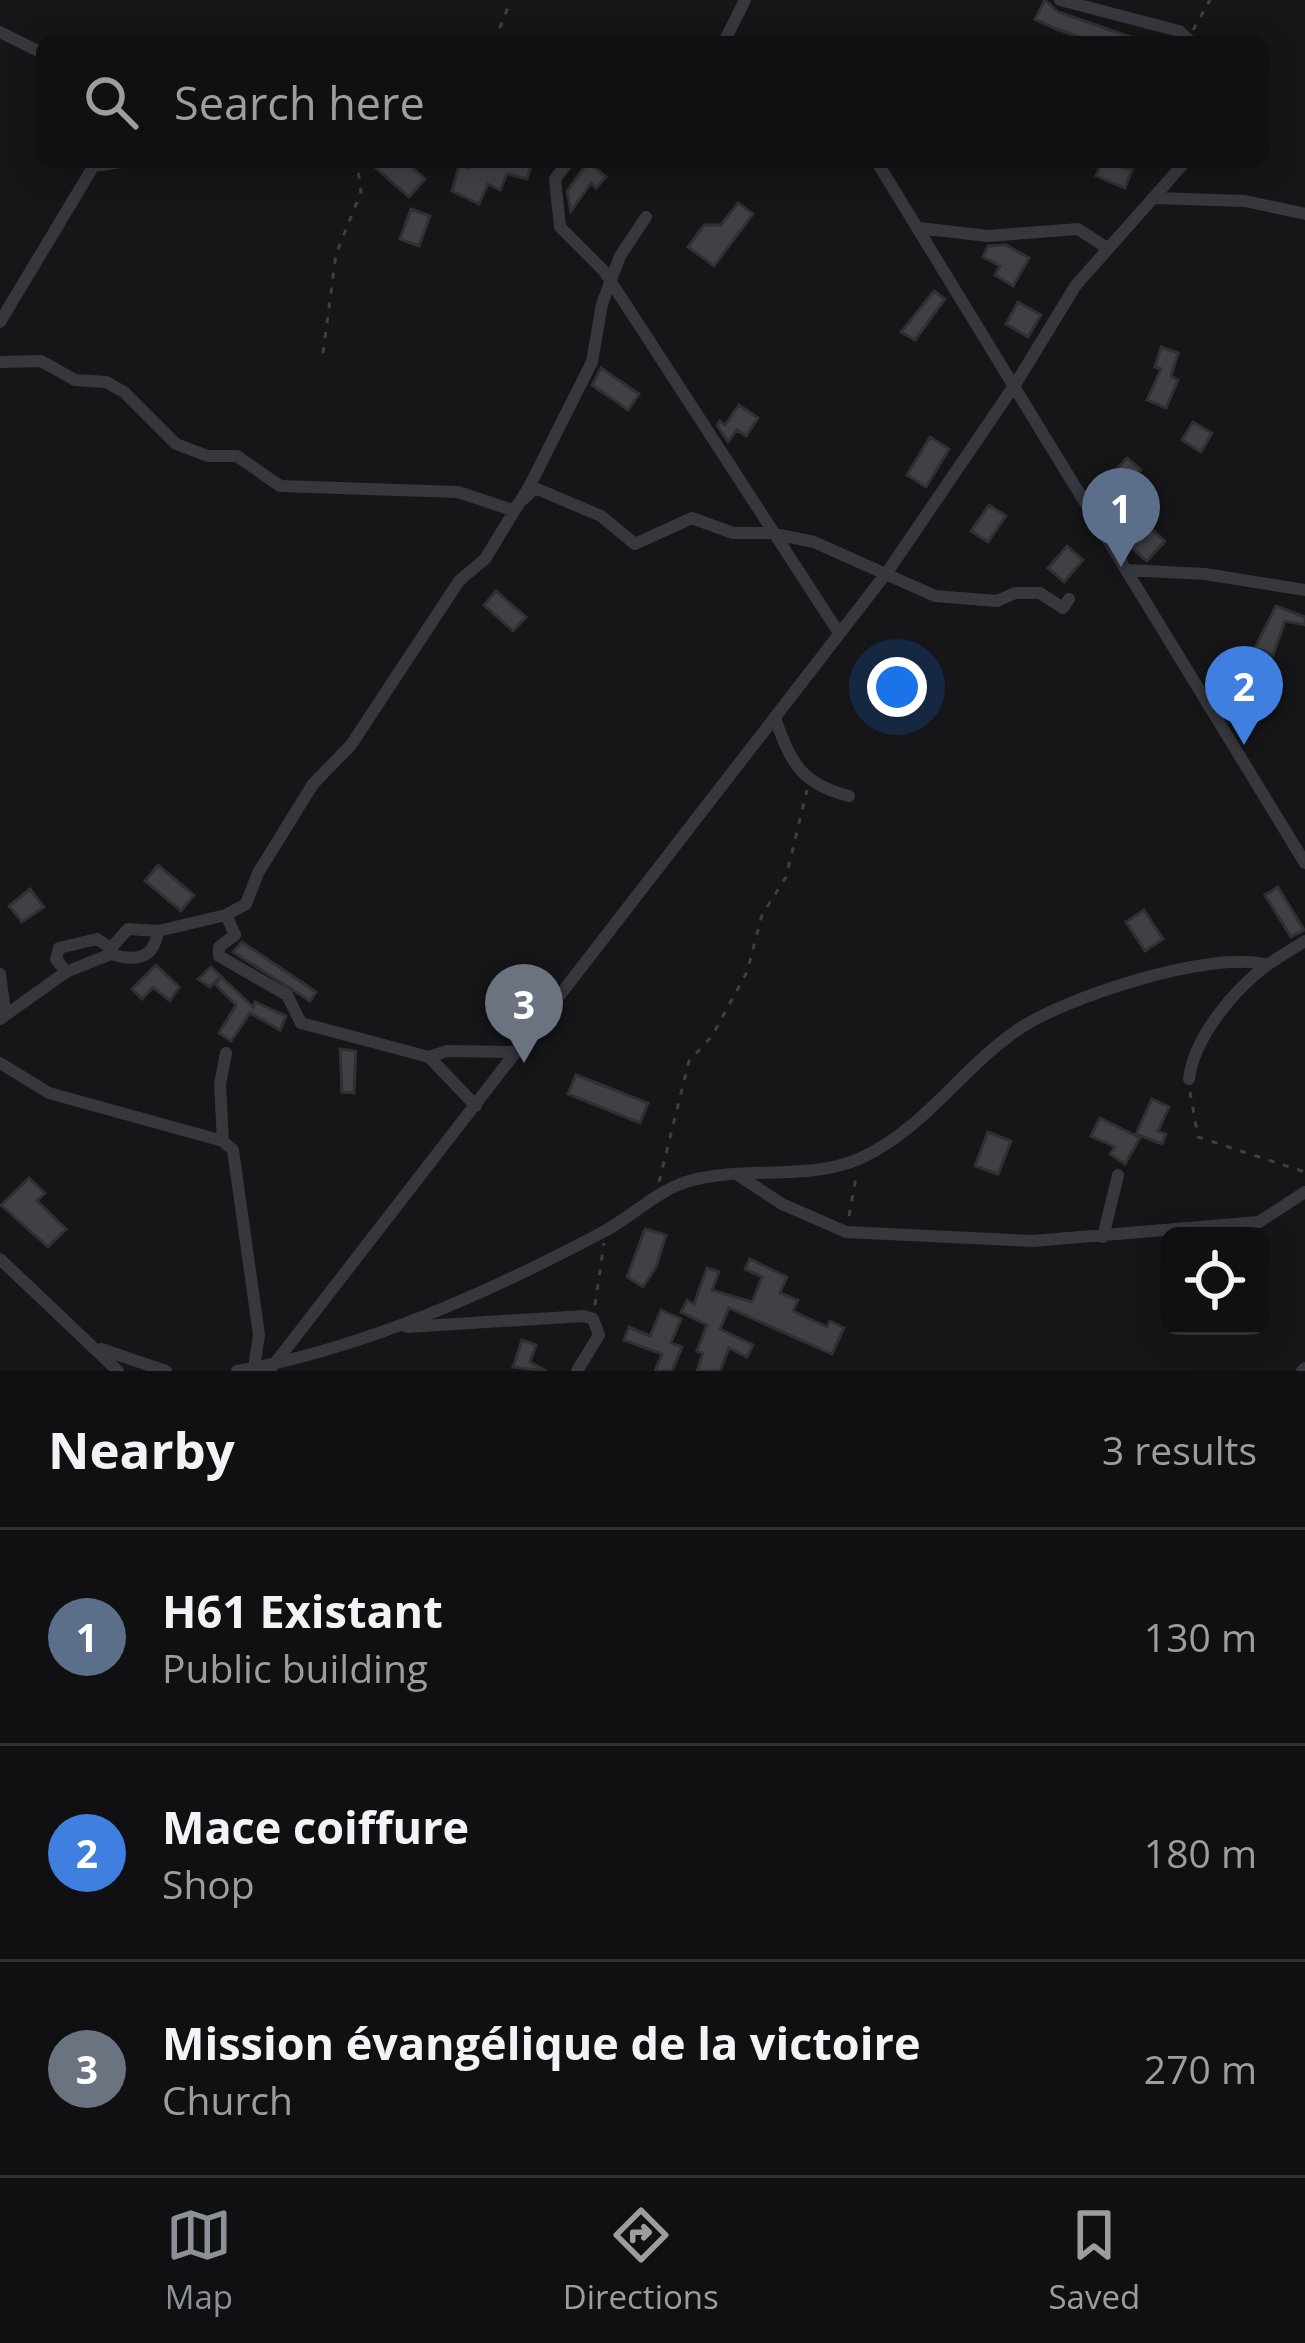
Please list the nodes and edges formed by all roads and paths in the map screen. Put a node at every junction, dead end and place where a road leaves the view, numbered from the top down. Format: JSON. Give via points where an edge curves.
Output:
{"nodes":[{"id":1,"x":511,"y":0,"type":"edge"},
{"id":2,"x":745,"y":0,"type":"edge"},
{"id":3,"x":1060,"y":0,"type":"edge"},
{"id":4,"x":1210,"y":0,"type":"edge"},
{"id":5,"x":0,"y":32,"type":"edge"},
{"id":6,"x":496,"y":36,"type":"edge"},
{"id":7,"x":727,"y":36,"type":"edge"},
{"id":8,"x":1177,"y":36,"type":"edge"},
{"id":9,"x":1192,"y":36,"type":"edge"},
{"id":10,"x":36,"y":49,"type":"edge"},
{"id":11,"x":93,"y":168,"type":"edge"},
{"id":12,"x":358,"y":168,"type":"edge"},
{"id":13,"x":563,"y":168,"type":"edge"},
{"id":14,"x":881,"y":168,"type":"edge"},
{"id":15,"x":1180,"y":168,"type":"edge"},
{"id":16,"x":1155,"y":198,"type":"junction"},
{"id":17,"x":1305,"y":214,"type":"edge"},
{"id":18,"x":646,"y":217,"type":"dead end"},
{"id":19,"x":920,"y":228,"type":"junction"},
{"id":20,"x":1107,"y":248,"type":"junction"},
{"id":21,"x":611,"y":284,"type":"junction"},
{"id":22,"x":0,"y":322,"type":"edge"},
{"id":23,"x":323,"y":353,"type":"dead end"},
{"id":24,"x":0,"y":362,"type":"edge"},
{"id":25,"x":1016,"y":383,"type":"junction"},
{"id":26,"x":512,"y":511,"type":"junction"},
{"id":27,"x":781,"y":538,"type":"junction"},
{"id":28,"x":1126,"y":570,"type":"junction"},
{"id":29,"x":888,"y":577,"type":"junction"},
{"id":30,"x":1305,"y":590,"type":"edge"},
{"id":31,"x":1069,"y":599,"type":"dead end"},
{"id":32,"x":837,"y":630,"type":"junction"},
{"id":33,"x":775,"y":718,"type":"junction"},
{"id":34,"x":809,"y":782,"type":"junction"},
{"id":35,"x":849,"y":796,"type":"dead end"},
{"id":36,"x":1305,"y":863,"type":"edge"},
{"id":37,"x":226,"y":916,"type":"junction"},
{"id":38,"x":158,"y":931,"type":"junction"},
{"id":39,"x":1305,"y":940,"type":"edge"},
{"id":40,"x":111,"y":951,"type":"junction"},
{"id":41,"x":1267,"y":965,"type":"junction"},
{"id":42,"x":66,"y":972,"type":"junction"},
{"id":43,"x":0,"y":974,"type":"edge"},
{"id":44,"x":2,"y":1016,"type":"edge"},
{"id":45,"x":518,"y":1052,"type":"junction"},
{"id":46,"x":226,"y":1053,"type":"dead end"},
{"id":47,"x":429,"y":1057,"type":"junction"},
{"id":48,"x":0,"y":1063,"type":"edge"},
{"id":49,"x":1189,"y":1079,"type":"joint"},
{"id":50,"x":476,"y":1106,"type":"junction"},
{"id":51,"x":223,"y":1141,"type":"junction"},
{"id":52,"x":859,"y":1159,"type":"junction"},
{"id":53,"x":1305,"y":1172,"type":"edge"},
{"id":54,"x":736,"y":1174,"type":"junction"},
{"id":55,"x":1118,"y":1175,"type":"dead end"},
{"id":56,"x":1305,"y":1192,"type":"edge"},
{"id":57,"x":658,"y":1194,"type":"junction"},
{"id":58,"x":607,"y":1230,"type":"junction"},
{"id":59,"x":846,"y":1232,"type":"junction"},
{"id":60,"x":1102,"y":1237,"type":"junction"},
{"id":61,"x":0,"y":1259,"type":"edge"},
{"id":62,"x":593,"y":1319,"type":"junction"},
{"id":63,"x":399,"y":1328,"type":"junction"},
{"id":64,"x":100,"y":1348,"type":"junction"},
{"id":65,"x":265,"y":1368,"type":"edge"},
{"id":66,"x":118,"y":1371,"type":"edge"},
{"id":67,"x":166,"y":1371,"type":"edge"},
{"id":68,"x":237,"y":1371,"type":"edge"},
{"id":69,"x":577,"y":1371,"type":"edge"}],
"edges":[{"from":1,"to":6,"type":"path"},
{"from":2,"to":7,"type":"street"},
{"from":3,"to":8,"type":"street"},
{"from":4,"to":9,"type":"path"},
{"from":5,"to":10,"type":"street"},
{"from":11,"to":22,"type":"street"},
{"from":12,"to":23,"type":"path","via":[[361,192],[336,254]]},
{"from":13,"to":21,"type":"street","via":[[555,178],[556,218]]},
{"from":14,"to":19,"type":"street"},
{"from":15,"to":16,"type":"street"},
{"from":16,"to":17,"type":"street","via":[[1245,201]]},
{"from":16,"to":20,"type":"street"},
{"from":18,"to":21,"type":"street"},
{"from":19,"to":20,"type":"street","via":[[988,236],[1078,229]]},
{"from":19,"to":25,"type":"street"},
{"from":20,"to":25,"type":"street"},
{"from":21,"to":26,"type":"street","via":[[592,362]]},
{"from":21,"to":27,"type":"street"},
{"from":24,"to":26,"type":"street","via":[[41,361],[76,380],[106,382],[176,444],[236,456],[280,486],[458,492]]},
{"from":25,"to":28,"type":"street"},
{"from":25,"to":29,"type":"street"},
{"from":26,"to":27,"type":"street","via":[[535,488],[601,515],[635,544],[692,518]]},
{"from":26,"to":37,"type":"street","via":[[351,746],[313,784],[246,904]]},
{"from":27,"to":29,"type":"street","via":[[814,542]]},
{"from":27,"to":32,"type":"street"},
{"from":28,"to":30,"type":"street"},
{"from":28,"to":36,"type":"street"},
{"from":29,"to":31,"type":"street","via":[[935,596],[997,601],[1040,593],[1063,608]]},
{"from":29,"to":32,"type":"street"},
{"from":32,"to":33,"type":"street"},
{"from":33,"to":34,"type":"street"},
{"from":33,"to":45,"type":"street"},
{"from":34,"to":35,"type":"street"},
{"from":34,"to":57,"type":"path","via":[[786,877],[755,934],[755,954],[712,1036],[689,1061]]},
{"from":37,"to":38,"type":"street"},
{"from":37,"to":47,"type":"street","via":[[235,935],[219,956],[287,995],[301,1023]]},
{"from":38,"to":40,"type":"street","via":[[128,929]]},
{"from":38,"to":40,"type":"street","via":[[145,956]]},
{"from":39,"to":41,"type":"street"},
{"from":40,"to":42,"type":"street"},
{"from":40,"to":42,"type":"street","via":[[97,939],[59,948]]},
{"from":41,"to":49,"type":"street","via":[[1200,1045]]},
{"from":41,"to":52,"type":"street","via":[[1247,959],[1186,966],[1060,1008],[1017,1030],[948,1096]]},
{"from":42,"to":44,"type":"street"},
{"from":43,"to":44,"type":"street"},
{"from":45,"to":47,"type":"street"},
{"from":45,"to":50,"type":"street"},
{"from":46,"to":51,"type":"street"},
{"from":47,"to":50,"type":"street"},
{"from":48,"to":51,"type":"street","via":[[49,1094]]},
{"from":49,"to":53,"type":"path","via":[[1198,1137]]},
{"from":50,"to":65,"type":"street"},
{"from":51,"to":65,"type":"street","via":[[233,1150]]},
{"from":52,"to":54,"type":"street"},
{"from":52,"to":59,"type":"path"},
{"from":54,"to":57,"type":"street"},
{"from":54,"to":59,"type":"street"},
{"from":55,"to":60,"type":"street"},
{"from":56,"to":60,"type":"street","via":[[1259,1222]]},
{"from":57,"to":58,"type":"street"},
{"from":58,"to":62,"type":"path"},
{"from":58,"to":63,"type":"street"},
{"from":59,"to":60,"type":"street"},
{"from":61,"to":64,"type":"street"},
{"from":62,"to":63,"type":"street"},
{"from":62,"to":69,"type":"street","via":[[599,1335]]},
{"from":63,"to":65,"type":"street"},
{"from":64,"to":66,"type":"street"},
{"from":64,"to":67,"type":"street"},
{"from":65,"to":68,"type":"street"}]}
